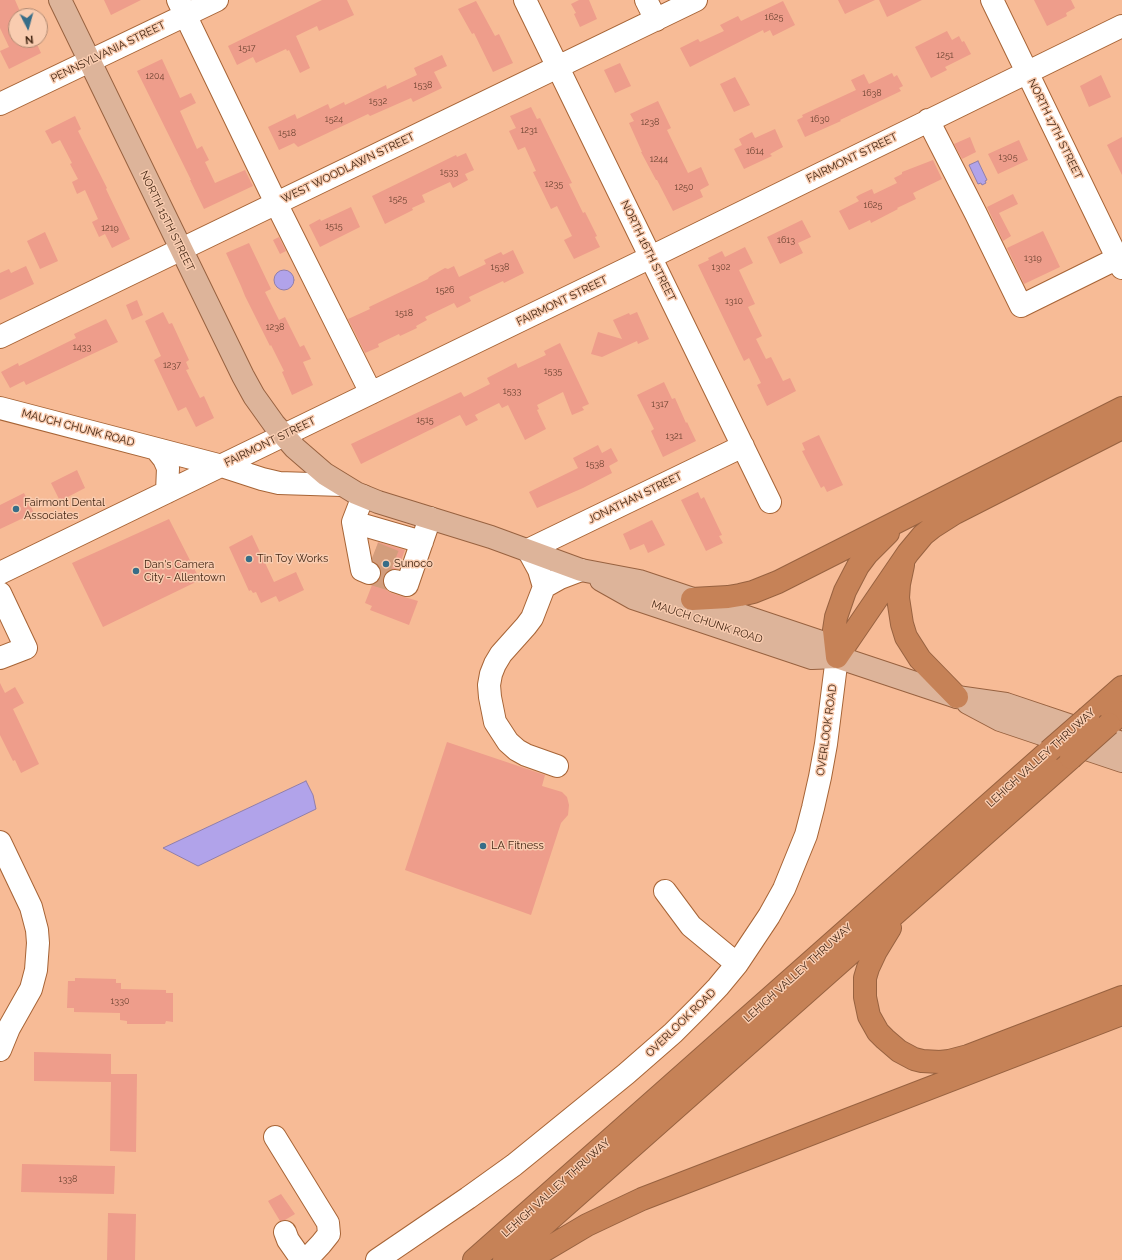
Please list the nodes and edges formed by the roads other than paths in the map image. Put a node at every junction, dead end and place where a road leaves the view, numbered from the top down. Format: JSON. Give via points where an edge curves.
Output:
{"nodes":[{"id":1,"x":60,"y":0,"type":"edge"},
{"id":2,"x":216,"y":0,"type":"edge"},
{"id":3,"x":525,"y":0,"type":"edge"},
{"id":4,"x":646,"y":0,"type":"edge"},
{"id":5,"x":696,"y":0,"type":"edge"},
{"id":6,"x":992,"y":0,"type":"edge"},
{"id":7,"x":182,"y":8,"type":"edge"},
{"id":8,"x":656,"y":20,"type":"junction"},
{"id":9,"x":1122,"y":26,"type":"edge"},
{"id":10,"x":90,"y":61,"type":"junction"},
{"id":11,"x":558,"y":67,"type":"junction"},
{"id":12,"x":1027,"y":72,"type":"junction"},
{"id":13,"x":0,"y":104,"type":"edge"},
{"id":14,"x":928,"y":120,"type":"junction"},
{"id":15,"x":276,"y":203,"type":"junction"},
{"id":16,"x":181,"y":249,"type":"junction"},
{"id":17,"x":651,"y":257,"type":"junction"},
{"id":18,"x":1121,"y":261,"type":"edge"},
{"id":19,"x":0,"y":337,"type":"edge"},
{"id":20,"x":371,"y":393,"type":"junction"},
{"id":21,"x":0,"y":408,"type":"edge"},
{"id":22,"x":1122,"y":408,"type":"edge"},
{"id":23,"x":1122,"y":428,"type":"edge"},
{"id":24,"x":283,"y":436,"type":"junction"},
{"id":25,"x":742,"y":446,"type":"junction"},
{"id":26,"x":156,"y":449,"type":"junction"},
{"id":27,"x":222,"y":466,"type":"junction"},
{"id":28,"x":342,"y":485,"type":"junction"},
{"id":29,"x":167,"y":492,"type":"junction"},
{"id":30,"x":363,"y":496,"type":"junction"},
{"id":31,"x":770,"y":502,"type":"dead end"},
{"id":32,"x":910,"y":514,"type":"junction"},
{"id":33,"x":430,"y":518,"type":"junction"},
{"id":34,"x":353,"y":522,"type":"junction"},
{"id":35,"x":422,"y":542,"type":"junction"},
{"id":36,"x":528,"y":550,"type":"junction"},
{"id":37,"x":908,"y":552,"type":"junction"},
{"id":38,"x":367,"y":558,"type":"dead end"},
{"id":39,"x":581,"y":570,"type":"junction"},
{"id":40,"x":403,"y":571,"type":"dead end"},
{"id":41,"x":0,"y":573,"type":"edge"},
{"id":42,"x":544,"y":587,"type":"junction"},
{"id":43,"x":0,"y":593,"type":"edge"},
{"id":44,"x":692,"y":599,"type":"junction"},
{"id":45,"x":837,"y":657,"type":"junction"},
{"id":46,"x":0,"y":658,"type":"edge"},
{"id":47,"x":1122,"y":686,"type":"edge"},
{"id":48,"x":957,"y":697,"type":"junction"},
{"id":49,"x":1116,"y":718,"type":"edge"},
{"id":50,"x":1122,"y":743,"type":"edge"},
{"id":51,"x":1122,"y":761,"type":"edge"},
{"id":52,"x":557,"y":766,"type":"dead end"},
{"id":53,"x":0,"y":842,"type":"edge"},
{"id":54,"x":665,"y":892,"type":"dead end"},
{"id":55,"x":904,"y":906,"type":"junction"},
{"id":56,"x":737,"y":964,"type":"junction"},
{"id":57,"x":1122,"y":997,"type":"edge"},
{"id":58,"x":1122,"y":1014,"type":"edge"},
{"id":59,"x":0,"y":1050,"type":"edge"},
{"id":60,"x":275,"y":1137,"type":"dead end"},
{"id":61,"x":285,"y":1232,"type":"dead end"},
{"id":62,"x":302,"y":1260,"type":"edge"},
{"id":63,"x":306,"y":1260,"type":"edge"},
{"id":64,"x":377,"y":1260,"type":"edge"},
{"id":65,"x":474,"y":1260,"type":"edge"},
{"id":66,"x":504,"y":1260,"type":"edge"},
{"id":67,"x":528,"y":1260,"type":"edge"}],
"edges":[{"from":1,"to":10,"type":"main road","name":"NORTH 15TH STREET"},
{"from":2,"to":7,"type":"street","name":"PENNSYLVANIA STREET"},
{"from":3,"to":11,"type":"street","name":"NORTH 16TH STREET"},
{"from":4,"to":8,"type":"street"},
{"from":5,"to":8,"type":"street","name":"WEST WOODLAWN STREET"},
{"from":6,"to":12,"type":"street","name":"NORTH 17TH STREET"},
{"from":7,"to":10,"type":"street","name":"PENNSYLVANIA STREET"},
{"from":7,"to":15,"type":"street"},
{"from":8,"to":11,"type":"street","name":"WEST WOODLAWN STREET"},
{"from":9,"to":12,"type":"street","name":"FAIRMONT STREET"},
{"from":10,"to":13,"type":"street","name":"PENNSYLVANIA STREET"},
{"from":10,"to":16,"type":"main road","name":"NORTH 15TH STREET"},
{"from":11,"to":15,"type":"street","name":"WEST WOODLAWN STREET"},
{"from":11,"to":17,"type":"street","name":"NORTH 16TH STREET"},
{"from":12,"to":14,"type":"street","name":"FAIRMONT STREET"},
{"from":12,"to":18,"type":"street","name":"NORTH 17TH STREET"},
{"from":14,"to":17,"type":"street","name":"FAIRMONT STREET"},
{"from":14,"to":18,"type":"street","via":[[1021,306]]},
{"from":15,"to":16,"type":"street","name":"WEST WOODLAWN STREET"},
{"from":15,"to":20,"type":"street"},
{"from":16,"to":19,"type":"street","name":"WEST WOODLAWN STREET"},
{"from":16,"to":24,"type":"main road","name":"NORTH 15TH STREET","via":[[242,376],[264,412]]},
{"from":17,"to":20,"type":"street","name":"FAIRMONT STREET"},
{"from":17,"to":25,"type":"street","name":"NORTH 16TH STREET"},
{"from":20,"to":24,"type":"street","name":"FAIRMONT STREET"},
{"from":21,"to":26,"type":"street","name":"MAUCH CHUNK ROAD"},
{"from":22,"to":32,"type":"highway"},
{"from":23,"to":37,"type":"highway","via":[[949,516],[923,535]]},
{"from":24,"to":27,"type":"street","name":"FAIRMONT STREET"},
{"from":24,"to":28,"type":"main road","name":"MAUCH CHUNK ROAD","via":[[309,461]]},
{"from":25,"to":31,"type":"street","name":"NORTH 16TH STREET"},
{"from":25,"to":36,"type":"street","name":"JONATHAN STREET"},
{"from":26,"to":27,"type":"street","name":"MAUCH CHUNK ROAD"},
{"from":26,"to":29,"type":"street","via":[[168,468]]},
{"from":27,"to":28,"type":"street","name":"MAUCH CHUNK ROAD","via":[[280,483]]},
{"from":27,"to":29,"type":"street","name":"FAIRMONT STREET"},
{"from":28,"to":30,"type":"main road","name":"MAUCH CHUNK ROAD"},
{"from":29,"to":41,"type":"street","name":"FAIRMONT STREET","via":[[42,563]]},
{"from":30,"to":33,"type":"main road","name":"MAUCH CHUNK ROAD"},
{"from":30,"to":34,"type":"street"},
{"from":32,"to":44,"type":"highway","via":[[778,582],[753,592],[728,597]]},
{"from":32,"to":45,"type":"highway","via":[[877,543],[851,578],[836,617],[834,630]]},
{"from":33,"to":35,"type":"street"},
{"from":33,"to":36,"type":"main road","name":"MAUCH CHUNK ROAD"},
{"from":34,"to":35,"type":"street"},
{"from":34,"to":38,"type":"street"},
{"from":35,"to":40,"type":"street"},
{"from":36,"to":39,"type":"main road","name":"MAUCH CHUNK ROAD"},
{"from":36,"to":42,"type":"street"},
{"from":37,"to":45,"type":"highway"},
{"from":37,"to":48,"type":"highway","via":[[899,584],[899,611],[906,637],[920,660]]},
{"from":39,"to":42,"type":"street"},
{"from":39,"to":44,"type":"main road","name":"MAUCH CHUNK ROAD","via":[[639,581]]},
{"from":39,"to":45,"type":"main road","name":"MAUCH CHUNK ROAD","via":[[633,598],[812,658]]},
{"from":42,"to":52,"type":"street","via":[[532,618],[495,664],[490,680],[490,697],[495,722],[508,742],[526,755]]},
{"from":43,"to":46,"type":"street","via":[[26,648]]},
{"from":44,"to":45,"type":"main road","name":"MAUCH CHUNK ROAD","via":[[818,641]]},
{"from":45,"to":48,"type":"main road","name":"MAUCH CHUNK ROAD"},
{"from":45,"to":56,"type":"street","name":"OVERLOOK ROAD","via":[[826,744],[806,836],[784,889]]},
{"from":47,"to":65,"type":"highway","name":"LEHIGH VALLEY THRUWAY","bridge":true},
{"from":48,"to":50,"type":"main road","name":"MAUCH CHUNK ROAD","via":[[1006,704]]},
{"from":48,"to":51,"type":"main road","name":"MAUCH CHUNK ROAD","via":[[1000,720]]},
{"from":49,"to":55,"type":"highway","name":"LEHIGH VALLEY THRUWAY","bridge":true},
{"from":53,"to":59,"type":"street","via":[[31,907],[38,943],[36,970],[31,989]]},
{"from":54,"to":56,"type":"street","via":[[691,926]]},
{"from":55,"to":57,"type":"highway","via":[[871,960],[865,978],[865,997],[869,1016],[878,1032],[899,1051],[914,1059],[940,1062],[963,1058]]},
{"from":55,"to":66,"type":"highway","name":"LEHIGH VALLEY THRUWAY"},
{"from":56,"to":64,"type":"street","name":"OVERLOOK ROAD","via":[[699,1008],[626,1074],[514,1165]]},
{"from":58,"to":67,"type":"highway","via":[[649,1196],[587,1225]]},
{"from":60,"to":63,"type":"street","via":[[328,1223],[329,1234]]},
{"from":61,"to":62,"type":"street"}]}
